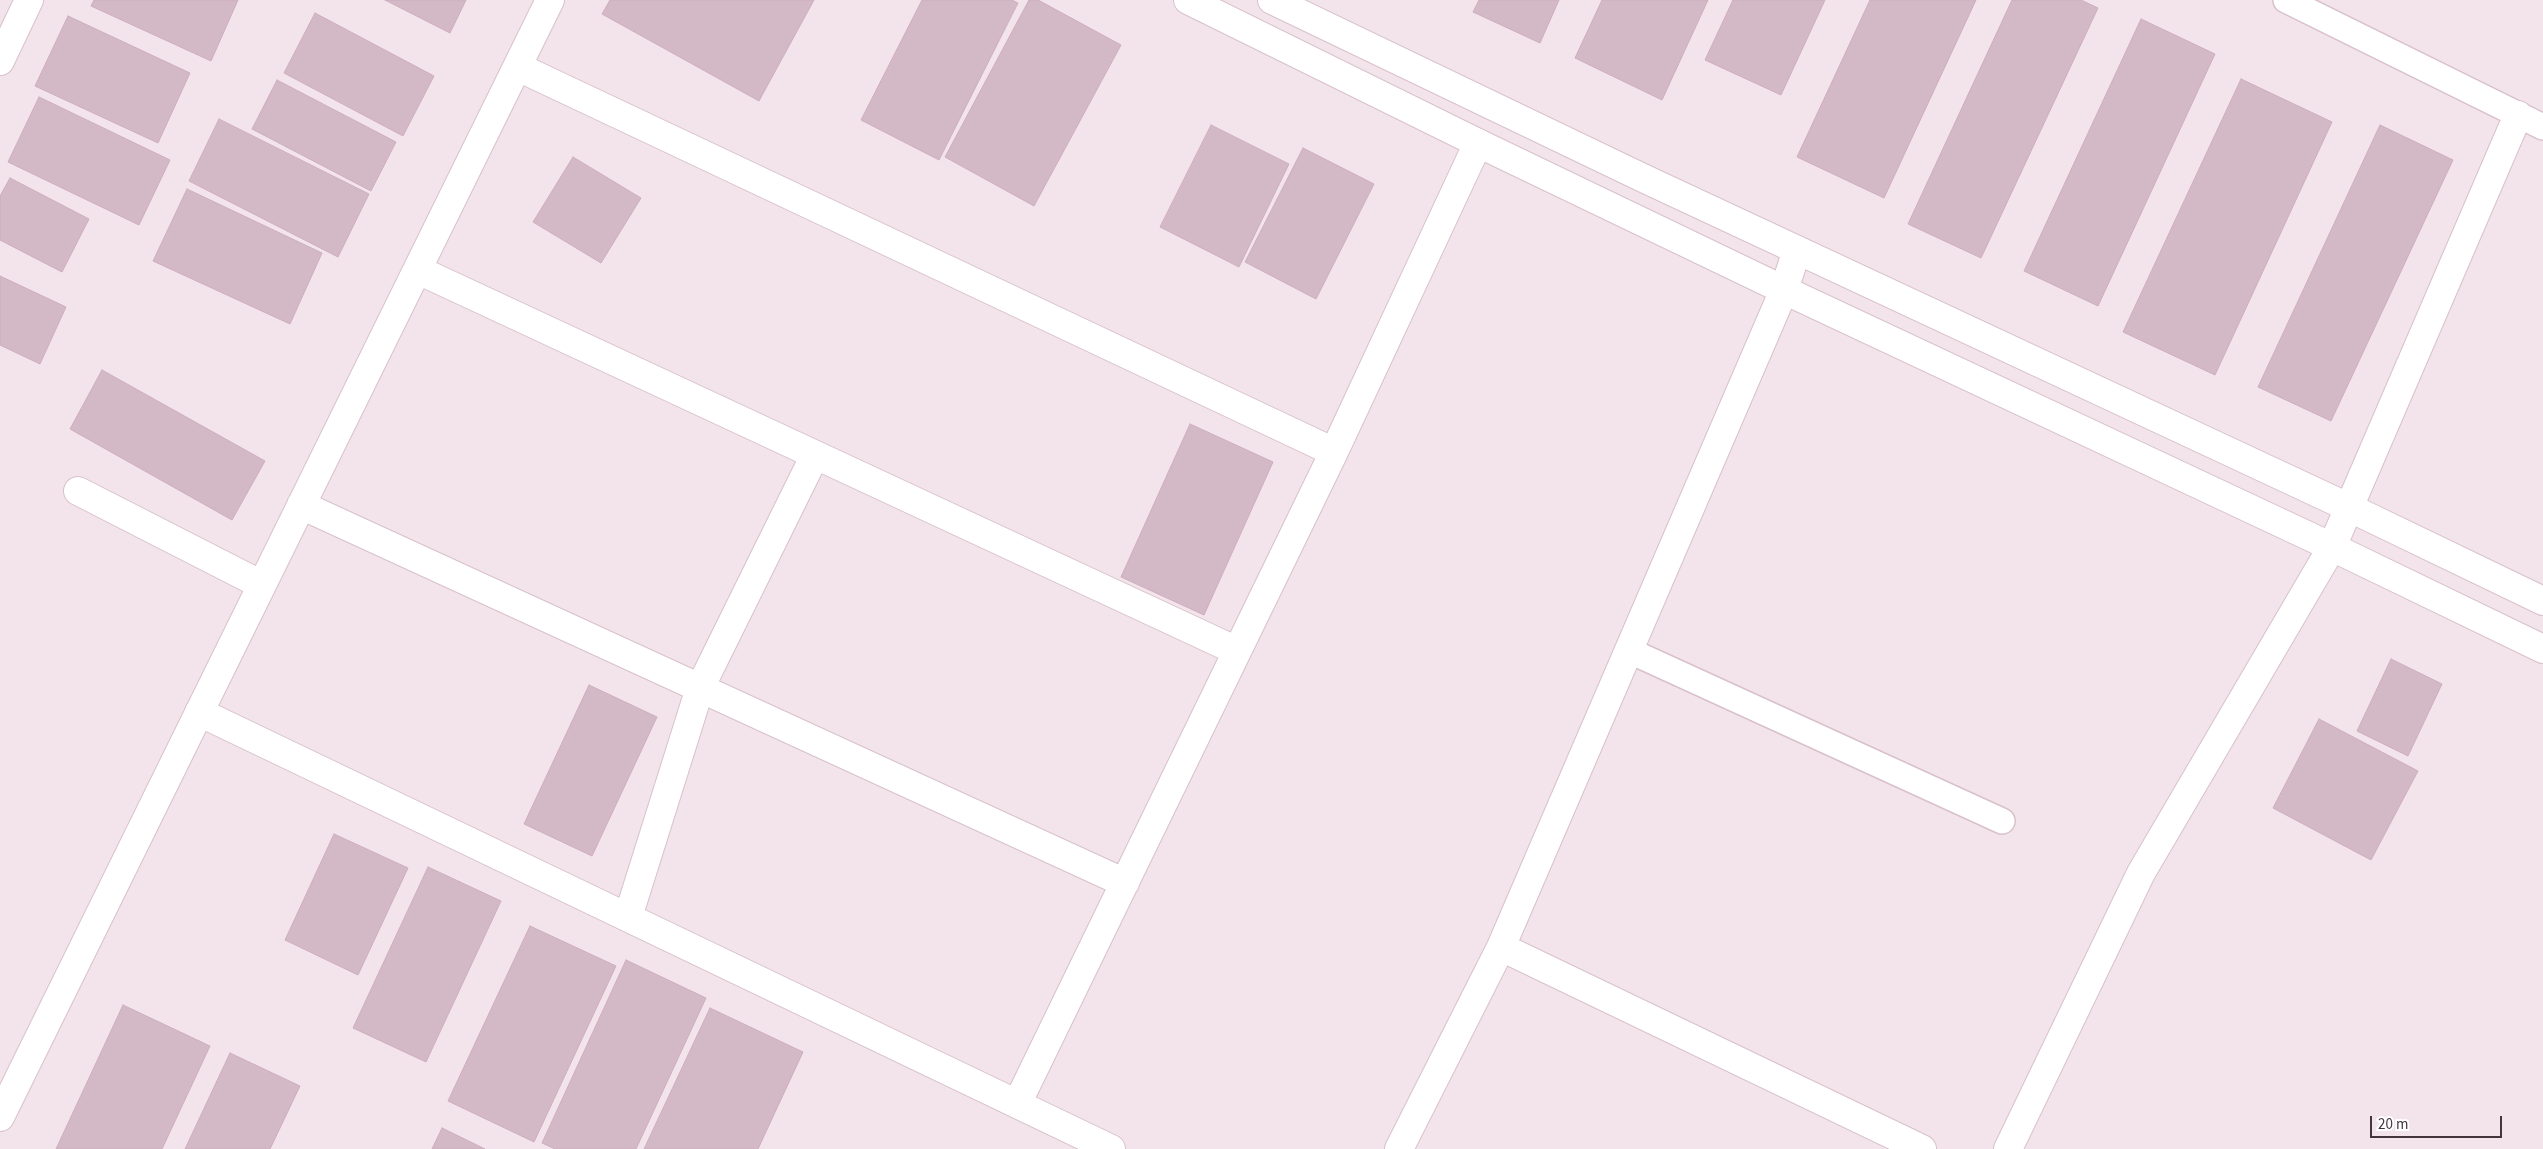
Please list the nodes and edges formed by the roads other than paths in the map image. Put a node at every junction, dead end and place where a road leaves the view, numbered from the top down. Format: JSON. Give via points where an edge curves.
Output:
{"nodes":[{"id":1,"x":29,"y":0,"type":"edge"},
{"id":2,"x":550,"y":0,"type":"edge"},
{"id":3,"x":1188,"y":0,"type":"edge"},
{"id":4,"x":1272,"y":0,"type":"edge"},
{"id":5,"x":2286,"y":0,"type":"edge"},
{"id":6,"x":1228,"y":8,"type":"edge"},
{"id":7,"x":0,"y":61,"type":"edge"},
{"id":8,"x":518,"y":67,"type":"junction"},
{"id":9,"x":2518,"y":115,"type":"junction"},
{"id":10,"x":2543,"y":126,"type":"edge"},
{"id":11,"x":1478,"y":144,"type":"junction"},
{"id":12,"x":1797,"y":250,"type":"junction"},
{"id":13,"x":418,"y":270,"type":"junction"},
{"id":14,"x":1784,"y":290,"type":"junction"},
{"id":15,"x":1334,"y":452,"type":"junction"},
{"id":16,"x":815,"y":455,"type":"junction"},
{"id":17,"x":78,"y":491,"type":"dead end"},
{"id":18,"x":301,"y":505,"type":"junction"},
{"id":19,"x":2350,"y":508,"type":"junction"},
{"id":20,"x":2332,"y":547,"type":"junction"},
{"id":21,"x":262,"y":584,"type":"junction"},
{"id":22,"x":2543,"y":601,"type":"edge"},
{"id":23,"x":2543,"y":649,"type":"edge"},
{"id":24,"x":1237,"y":651,"type":"junction"},
{"id":25,"x":1630,"y":651,"type":"junction"},
{"id":26,"x":700,"y":688,"type":"junction"},
{"id":27,"x":199,"y":712,"type":"junction"},
{"id":28,"x":2002,"y":821,"type":"dead end"},
{"id":29,"x":1124,"y":883,"type":"junction"},
{"id":30,"x":628,"y":917,"type":"junction"},
{"id":31,"x":1501,"y":947,"type":"junction"},
{"id":32,"x":1017,"y":1104,"type":"junction"},
{"id":33,"x":0,"y":1117,"type":"edge"},
{"id":34,"x":1112,"y":1149,"type":"edge"},
{"id":35,"x":1399,"y":1149,"type":"edge"},
{"id":36,"x":1922,"y":1149,"type":"edge"},
{"id":37,"x":2008,"y":1149,"type":"edge"}],
"edges":[{"from":1,"to":7,"type":"street"},
{"from":2,"to":8,"type":"street"},
{"from":3,"to":6,"type":"street"},
{"from":4,"to":12,"type":"street"},
{"from":5,"to":9,"type":"lane"},
{"from":6,"to":11,"type":"street"},
{"from":8,"to":13,"type":"street"},
{"from":8,"to":15,"type":"street"},
{"from":9,"to":10,"type":"lane"},
{"from":9,"to":19,"type":"street"},
{"from":11,"to":14,"type":"street"},
{"from":11,"to":15,"type":"street"},
{"from":12,"to":14,"type":"street"},
{"from":12,"to":19,"type":"street"},
{"from":13,"to":16,"type":"street"},
{"from":13,"to":18,"type":"street"},
{"from":14,"to":20,"type":"street"},
{"from":14,"to":25,"type":"street"},
{"from":15,"to":24,"type":"street"},
{"from":16,"to":24,"type":"street"},
{"from":16,"to":26,"type":"street"},
{"from":17,"to":21,"type":"street"},
{"from":18,"to":21,"type":"street"},
{"from":18,"to":26,"type":"street"},
{"from":19,"to":20,"type":"street"},
{"from":19,"to":22,"type":"street"},
{"from":20,"to":23,"type":"street"},
{"from":20,"to":37,"type":"street","via":[[2141,873]]},
{"from":21,"to":27,"type":"street"},
{"from":24,"to":29,"type":"street"},
{"from":25,"to":28,"type":"lane"},
{"from":25,"to":31,"type":"street"},
{"from":26,"to":29,"type":"street"},
{"from":26,"to":30,"type":"street"},
{"from":27,"to":30,"type":"street"},
{"from":27,"to":33,"type":"street"},
{"from":29,"to":32,"type":"street"},
{"from":30,"to":32,"type":"street"},
{"from":31,"to":35,"type":"street"},
{"from":31,"to":36,"type":"street"},
{"from":32,"to":34,"type":"street"}]}
